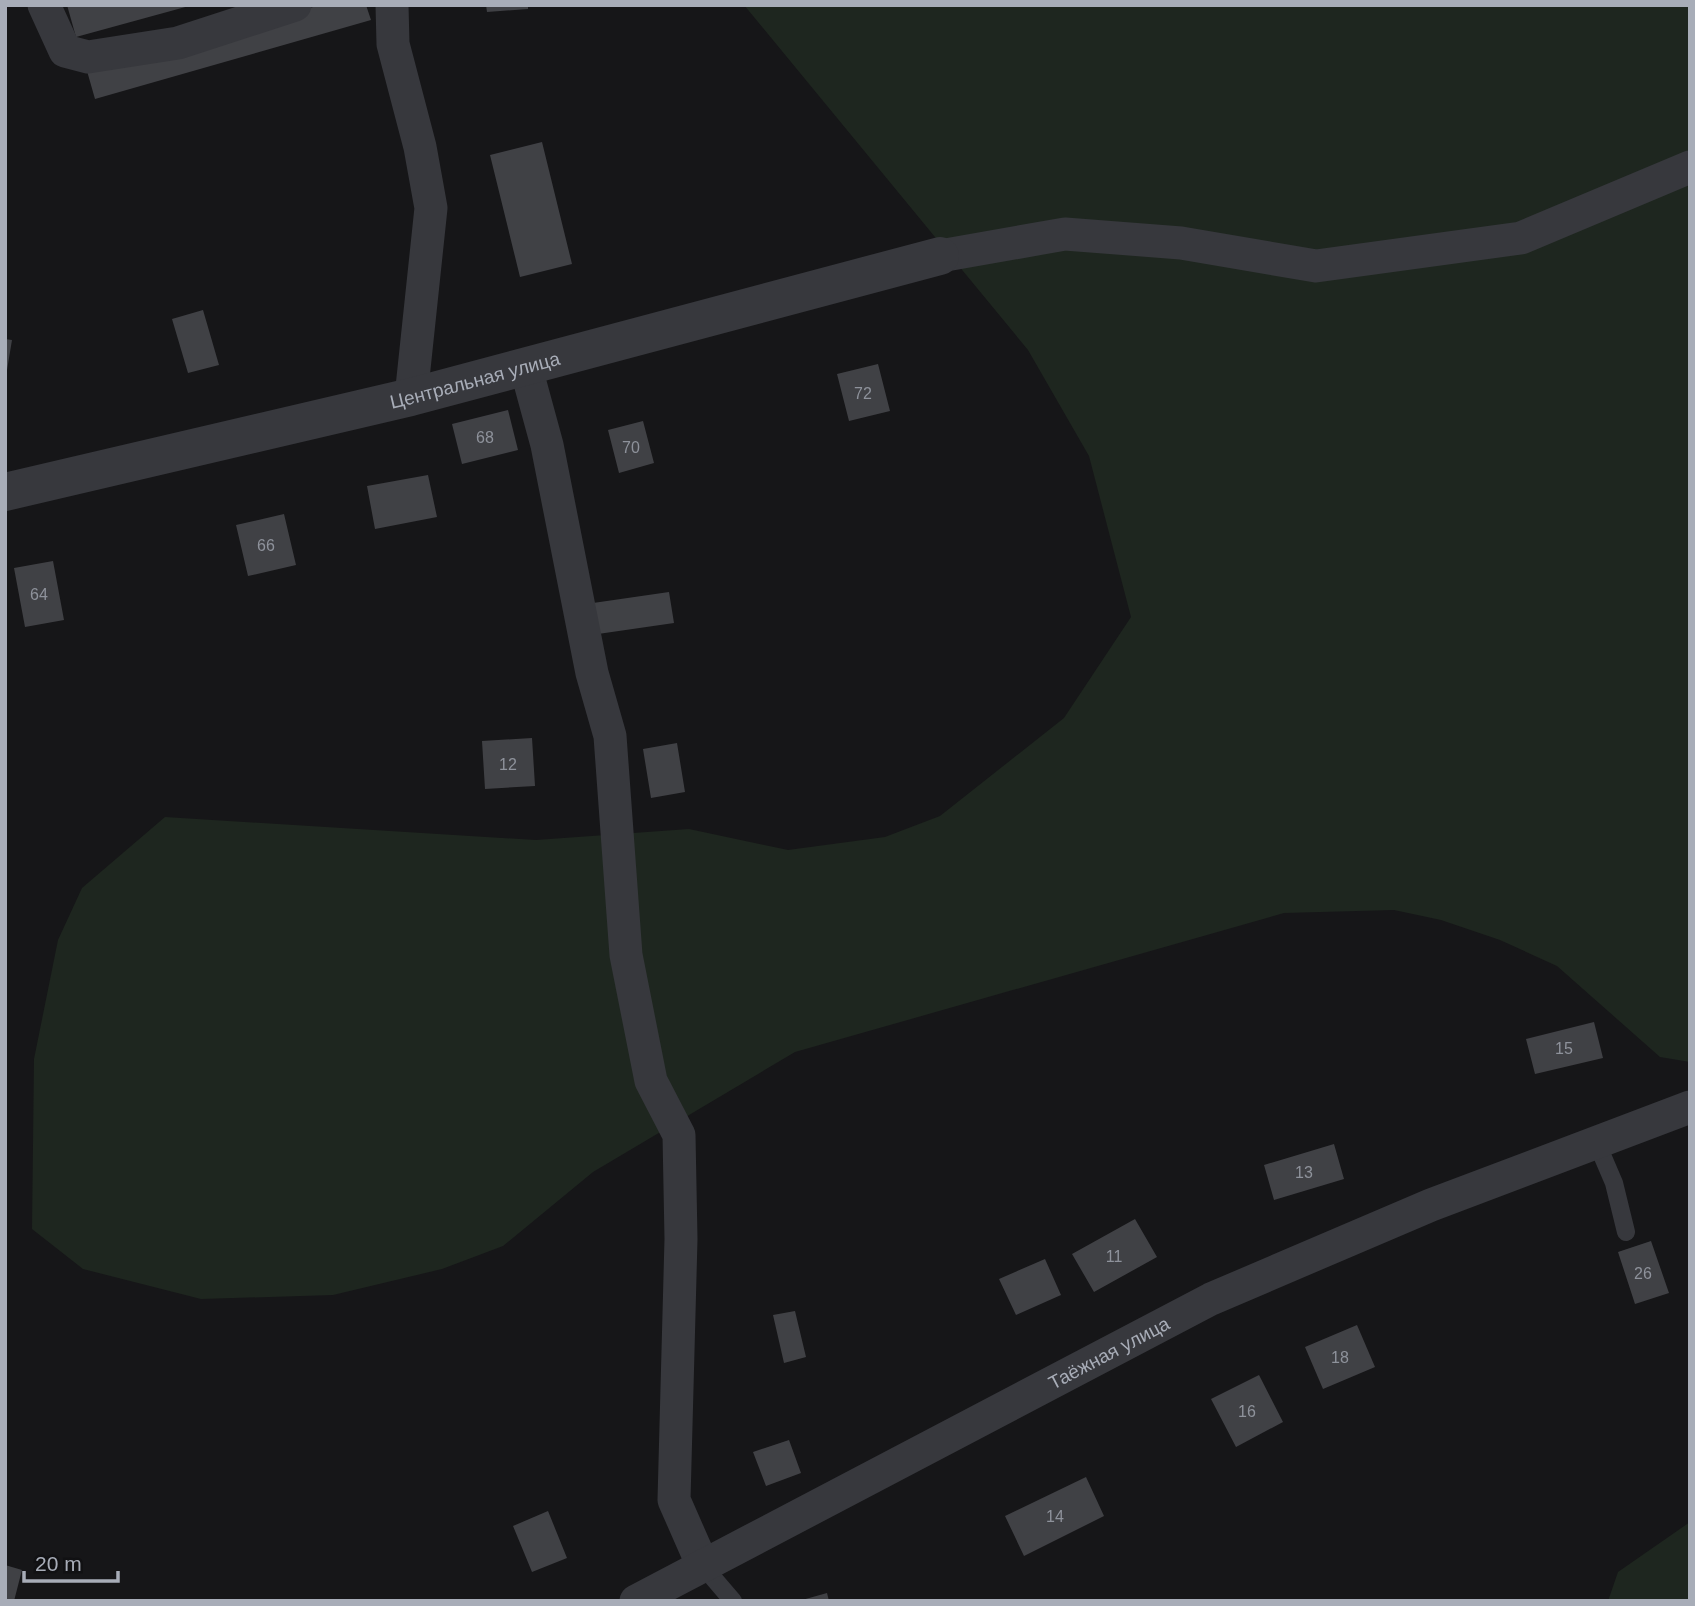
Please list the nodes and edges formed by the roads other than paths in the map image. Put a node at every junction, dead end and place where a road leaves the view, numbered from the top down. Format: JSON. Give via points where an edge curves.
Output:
{"nodes":[{"id":1,"x":45,"y":5,"type":"edge"},
{"id":2,"x":295,"y":5,"type":"edge"},
{"id":3,"x":392,"y":5,"type":"edge"},
{"id":4,"x":1690,"y":167,"type":"edge"},
{"id":5,"x":940,"y":256,"type":"joint"},
{"id":6,"x":526,"y":368,"type":"junction"},
{"id":7,"x":411,"y":397,"type":"junction"},
{"id":8,"x":5,"y":492,"type":"edge"},
{"id":9,"x":1690,"y":1107,"type":"edge"},
{"id":10,"x":1596,"y":1141,"type":"junction"},
{"id":11,"x":1626,"y":1232,"type":"dead end"},
{"id":12,"x":703,"y":1566,"type":"junction"},
{"id":13,"x":636,"y":1601,"type":"edge"},
{"id":14,"x":733,"y":1601,"type":"edge"}],
"edges":[{"from":1,"to":2,"type":"street","via":[[65,51],[88,57],[178,43]]},
{"from":3,"to":7,"type":"street","via":[[393,44],[431,208]]},
{"from":4,"to":5,"type":"street","via":[[1521,237],[1317,266],[1181,243],[1065,234]]},
{"from":5,"to":6,"type":"street","name":"Центральная улица"},
{"from":6,"to":7,"type":"street","name":"Центральная улица"},
{"from":6,"to":12,"type":"street","via":[[547,445],[592,673],[610,736],[626,955],[651,1081],[680,1135],[674,1500]]},
{"from":7,"to":8,"type":"street","name":"Центральная улица"},
{"from":9,"to":10,"type":"street","name":"Таёжная улица"},
{"from":10,"to":11,"type":"lane","via":[[1614,1183]]},
{"from":10,"to":12,"type":"street","name":"Таёжная улица","via":[[1211,1299]]},
{"from":12,"to":13,"type":"street","name":"Таёжная улица"},
{"from":12,"to":14,"type":"lane"}]}
